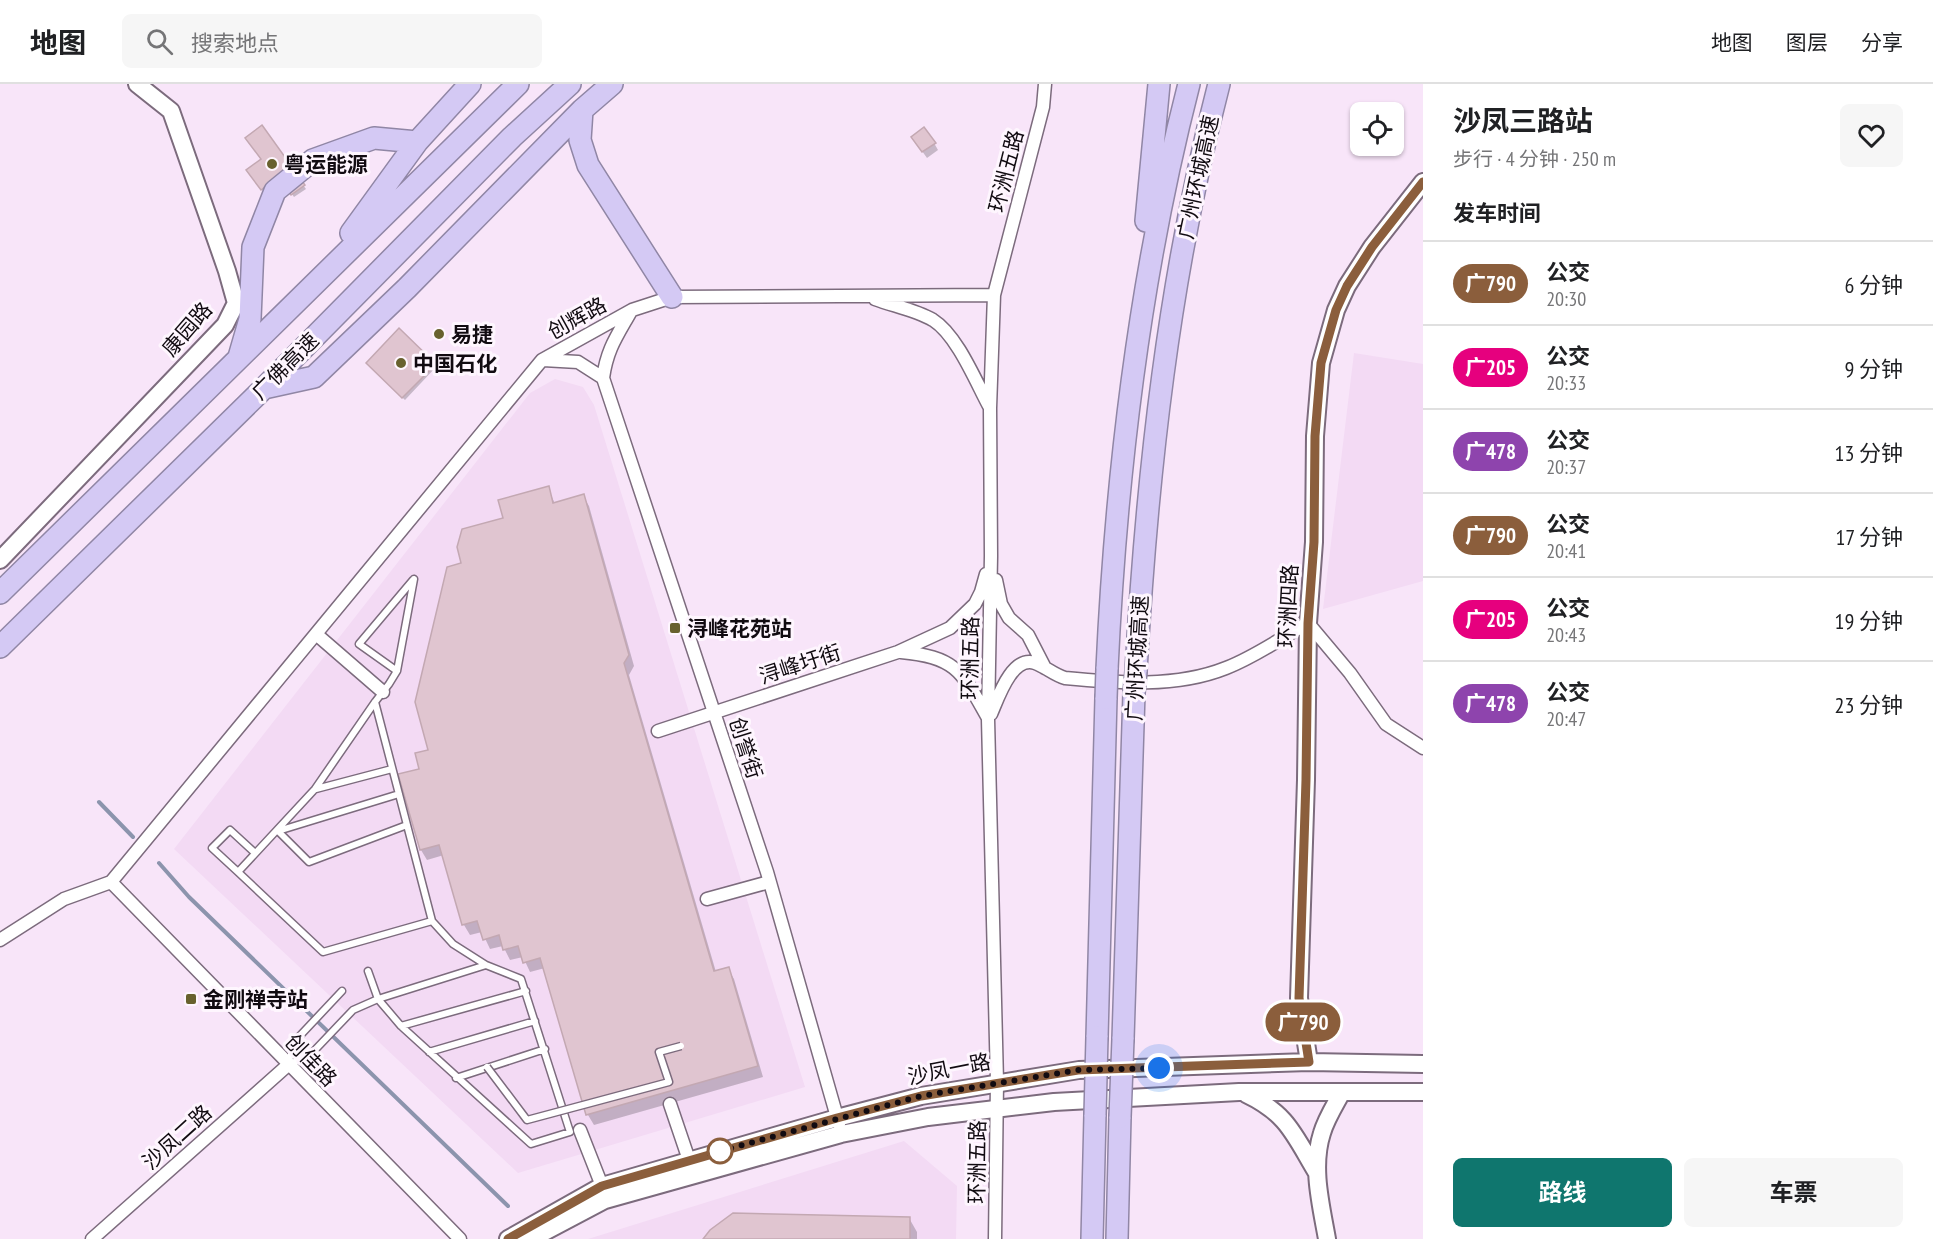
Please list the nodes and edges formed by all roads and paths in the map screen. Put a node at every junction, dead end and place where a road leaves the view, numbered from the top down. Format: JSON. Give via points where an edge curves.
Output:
{"nodes":[{"id":1,"x":137,"y":84,"type":"edge"},
{"id":2,"x":470,"y":84,"type":"edge"},
{"id":3,"x":518,"y":84,"type":"edge"},
{"id":4,"x":570,"y":84,"type":"edge"},
{"id":5,"x":612,"y":84,"type":"edge"},
{"id":6,"x":1046,"y":84,"type":"edge"},
{"id":7,"x":1159,"y":84,"type":"edge"},
{"id":8,"x":1189,"y":84,"type":"edge"},
{"id":9,"x":1219,"y":84,"type":"edge"},
{"id":10,"x":582,"y":110,"type":"junction"},
{"id":11,"x":417,"y":142,"type":"junction"},
{"id":12,"x":1423,"y":182,"type":"edge"},
{"id":13,"x":314,"y":284,"type":"junction"},
{"id":14,"x":994,"y":295,"type":"junction"},
{"id":15,"x":866,"y":296,"type":"junction"},
{"id":16,"x":672,"y":297,"type":"junction"},
{"id":17,"x":632,"y":310,"type":"junction"},
{"id":18,"x":238,"y":359,"type":"junction"},
{"id":19,"x":542,"y":360,"type":"junction"},
{"id":20,"x":603,"y":378,"type":"junction"},
{"id":21,"x":264,"y":388,"type":"junction"},
{"id":22,"x":990,"y":408,"type":"junction"},
{"id":23,"x":1126,"y":445,"type":"junction"},
{"id":24,"x":991,"y":556,"type":"junction"},
{"id":25,"x":0,"y":560,"type":"edge"},
{"id":26,"x":0,"y":593,"type":"edge"},
{"id":27,"x":1308,"y":623,"type":"junction"},
{"id":28,"x":316,"y":634,"type":"junction"},
{"id":29,"x":0,"y":647,"type":"edge"},
{"id":30,"x":897,"y":652,"type":"junction"},
{"id":31,"x":1045,"y":668,"type":"junction"},
{"id":32,"x":397,"y":670,"type":"junction"},
{"id":33,"x":379,"y":697,"type":"junction"},
{"id":34,"x":714,"y":713,"type":"junction"},
{"id":35,"x":988,"y":719,"type":"junction"},
{"id":36,"x":658,"y":731,"type":"dead end"},
{"id":37,"x":1423,"y":748,"type":"edge"},
{"id":38,"x":392,"y":769,"type":"junction"},
{"id":39,"x":315,"y":789,"type":"junction"},
{"id":40,"x":399,"y":794,"type":"junction"},
{"id":41,"x":407,"y":825,"type":"junction"},
{"id":42,"x":278,"y":831,"type":"junction"},
{"id":43,"x":255,"y":853,"type":"junction"},
{"id":44,"x":238,"y":872,"type":"junction"},
{"id":45,"x":111,"y":882,"type":"junction"},
{"id":46,"x":769,"y":882,"type":"junction"},
{"id":47,"x":707,"y":899,"type":"dead end"},
{"id":48,"x":432,"y":921,"type":"junction"},
{"id":49,"x":0,"y":940,"type":"edge"},
{"id":50,"x":486,"y":965,"type":"junction"},
{"id":51,"x":368,"y":971,"type":"dead end"},
{"id":52,"x":342,"y":991,"type":"dead end"},
{"id":53,"x":526,"y":991,"type":"junction"},
{"id":54,"x":378,"y":999,"type":"junction"},
{"id":55,"x":535,"y":1021,"type":"junction"},
{"id":56,"x":400,"y":1026,"type":"junction"},
{"id":57,"x":681,"y":1046,"type":"dead end"},
{"id":58,"x":545,"y":1049,"type":"junction"},
{"id":59,"x":429,"y":1052,"type":"junction"},
{"id":60,"x":1309,"y":1062,"type":"junction"},
{"id":61,"x":1423,"y":1064,"type":"edge"},
{"id":62,"x":288,"y":1065,"type":"junction"},
{"id":63,"x":487,"y":1067,"type":"junction"},
{"id":64,"x":456,"y":1078,"type":"junction"},
{"id":65,"x":997,"y":1082,"type":"junction"},
{"id":66,"x":1239,"y":1092,"type":"junction"},
{"id":67,"x":1342,"y":1092,"type":"junction"},
{"id":68,"x":1423,"y":1092,"type":"edge"},
{"id":69,"x":670,"y":1104,"type":"dead end"},
{"id":70,"x":997,"y":1108,"type":"junction"},
{"id":71,"x":839,"y":1126,"type":"junction"},
{"id":72,"x":580,"y":1130,"type":"dead end"},
{"id":73,"x":689,"y":1160,"type":"junction"},
{"id":74,"x":1317,"y":1174,"type":"junction"},
{"id":75,"x":602,"y":1186,"type":"junction"},
{"id":76,"x":92,"y":1239,"type":"edge"},
{"id":77,"x":460,"y":1239,"type":"edge"},
{"id":78,"x":508,"y":1239,"type":"edge"},
{"id":79,"x":531,"y":1239,"type":"edge"},
{"id":80,"x":995,"y":1239,"type":"edge"},
{"id":81,"x":1092,"y":1239,"type":"edge"},
{"id":82,"x":1117,"y":1239,"type":"edge"},
{"id":83,"x":1327,"y":1239,"type":"edge"}],
"edges":[{"from":1,"to":25,"type":"street","name":"康园路","via":[[171,111],[236,303],[225,325]]},
{"from":2,"to":11,"type":"highway"},
{"from":3,"to":13,"type":"highway","name":"广佛高速"},
{"from":4,"to":21,"type":"highway","name":"广佛高速","via":[[512,137]]},
{"from":5,"to":10,"type":"highway"},
{"from":6,"to":14,"type":"street","name":"环洲五路"},
{"from":7,"to":23,"type":"highway"},
{"from":8,"to":23,"type":"highway","name":"广州环城高速","via":[[1150,268]]},
{"from":9,"to":82,"type":"highway","name":"广州环城高速","bridge":true,"via":[[1189,214],[1162,378],[1146,514],[1134,693]]},
{"from":10,"to":16,"type":"highway","via":[[580,140],[588,165]]},
{"from":10,"to":21,"type":"highway","via":[[314,377]]},
{"from":11,"to":13,"type":"highway"},
{"from":11,"to":18,"type":"highway","via":[[374,138],[313,160],[276,191],[253,247],[250,319]]},
{"from":12,"to":27,"type":"street","name":"环洲四路","via":[[1347,286],[1324,350],[1316,411]]},
{"from":13,"to":18,"type":"highway","name":"广佛高速"},
{"from":14,"to":15,"type":"street","name":"创辉路"},
{"from":14,"to":22,"type":"street","name":"环洲五路"},
{"from":15,"to":16,"type":"street","name":"创辉路"},
{"from":15,"to":22,"type":"street","via":[[935,321],[958,350]]},
{"from":16,"to":17,"type":"street","name":"创辉路"},
{"from":17,"to":19,"type":"street","name":"创辉路"},
{"from":17,"to":20,"type":"street","via":[[610,346]]},
{"from":18,"to":26,"type":"highway","name":"广佛高速"},
{"from":19,"to":20,"type":"street","via":[[578,362]]},
{"from":19,"to":28,"type":"street"},
{"from":20,"to":34,"type":"street","name":"创誉街"},
{"from":21,"to":29,"type":"highway","name":"广佛高速"},
{"from":22,"to":24,"type":"street","name":"环洲五路"},
{"from":23,"to":81,"type":"highway","name":"广州环城高速","bridge":true,"via":[[1107,669]]},
{"from":24,"to":30,"type":"street","name":"浔峰圩街","via":[[975,604],[950,628]]},
{"from":24,"to":31,"type":"street","via":[[1000,604],[1028,635]]},
{"from":24,"to":35,"type":"street","name":"环洲五路"},
{"from":27,"to":31,"type":"street","via":[[1229,667],[1188,679],[1160,683],[1076,679],[1057,676]]},
{"from":27,"to":37,"type":"street","via":[[1386,724]]},
{"from":27,"to":60,"type":"street","name":"环洲四路","via":[[1299,998]]},
{"from":28,"to":33,"type":"street"},
{"from":28,"to":45,"type":"street"},
{"from":30,"to":34,"type":"street","name":"浔峰圩街"},
{"from":30,"to":35,"type":"street","via":[[927,654],[958,670]]},
{"from":31,"to":35,"type":"street","via":[[1027,662],[1015,668]]},
{"from":32,"to":32,"type":"lane","via":[[359,644],[414,579],[412,591]]},
{"from":32,"to":33,"type":"lane"},
{"from":33,"to":38,"type":"lane"},
{"from":33,"to":39,"type":"lane"},
{"from":34,"to":36,"type":"street","name":"浔峰圩街"},
{"from":34,"to":46,"type":"street","name":"创誉街"},
{"from":35,"to":65,"type":"street","name":"环洲五路"},
{"from":38,"to":39,"type":"lane"},
{"from":38,"to":40,"type":"lane"},
{"from":39,"to":42,"type":"lane"},
{"from":40,"to":41,"type":"lane"},
{"from":40,"to":42,"type":"lane"},
{"from":41,"to":42,"type":"lane","via":[[309,862]]},
{"from":41,"to":48,"type":"lane"},
{"from":42,"to":43,"type":"lane"},
{"from":43,"to":44,"type":"lane"},
{"from":43,"to":44,"type":"lane","via":[[230,830],[213,848]]},
{"from":44,"to":48,"type":"lane","via":[[323,952]]},
{"from":45,"to":49,"type":"street","via":[[64,898]]},
{"from":45,"to":62,"type":"street","name":"创佳路"},
{"from":46,"to":47,"type":"street"},
{"from":46,"to":71,"type":"street","name":"创誉街"},
{"from":48,"to":50,"type":"lane","via":[[453,944]]},
{"from":50,"to":53,"type":"lane","via":[[521,979]]},
{"from":50,"to":54,"type":"lane"},
{"from":51,"to":54,"type":"lane"},
{"from":52,"to":62,"type":"lane","via":[[295,1041]]},
{"from":53,"to":55,"type":"lane"},
{"from":53,"to":56,"type":"lane"},
{"from":54,"to":56,"type":"lane"},
{"from":54,"to":62,"type":"lane","via":[[353,1010],[313,1052]]},
{"from":55,"to":58,"type":"lane"},
{"from":55,"to":59,"type":"lane"},
{"from":56,"to":59,"type":"lane"},
{"from":57,"to":63,"type":"lane","bridge":true,"via":[[659,1052],[669,1082],[527,1120]]},
{"from":58,"to":63,"type":"lane"},
{"from":58,"to":64,"type":"lane","via":[[570,1132],[531,1144]]},
{"from":59,"to":64,"type":"lane"},
{"from":60,"to":61,"type":"street","name":"沙凤一路"},
{"from":60,"to":65,"type":"street","name":"沙凤一路","via":[[1078,1070]]},
{"from":62,"to":76,"type":"street","name":"沙凤二路"},
{"from":62,"to":77,"type":"street","name":"创佳路"},
{"from":63,"to":64,"type":"lane"},
{"from":65,"to":70,"type":"street","name":"环洲五路"},
{"from":65,"to":71,"type":"street","name":"沙凤一路","via":[[921,1096]]},
{"from":66,"to":67,"type":"street","name":"沙凤一路"},
{"from":66,"to":70,"type":"street","name":"沙凤一路"},
{"from":66,"to":74,"type":"street","via":[[1266,1104],[1287,1122]]},
{"from":67,"to":68,"type":"street","name":"沙凤一路"},
{"from":67,"to":74,"type":"street","via":[[1323,1131]]},
{"from":69,"to":73,"type":"street"},
{"from":70,"to":71,"type":"street","name":"沙凤一路"},
{"from":70,"to":80,"type":"street","name":"环洲五路"},
{"from":71,"to":73,"type":"street","name":"沙凤一路"},
{"from":71,"to":79,"type":"street","name":"沙凤一路","via":[[605,1200]]},
{"from":72,"to":75,"type":"street"},
{"from":73,"to":75,"type":"street","name":"沙凤一路"},
{"from":74,"to":83,"type":"street"},
{"from":75,"to":78,"type":"street","name":"沙凤一路"}]}
